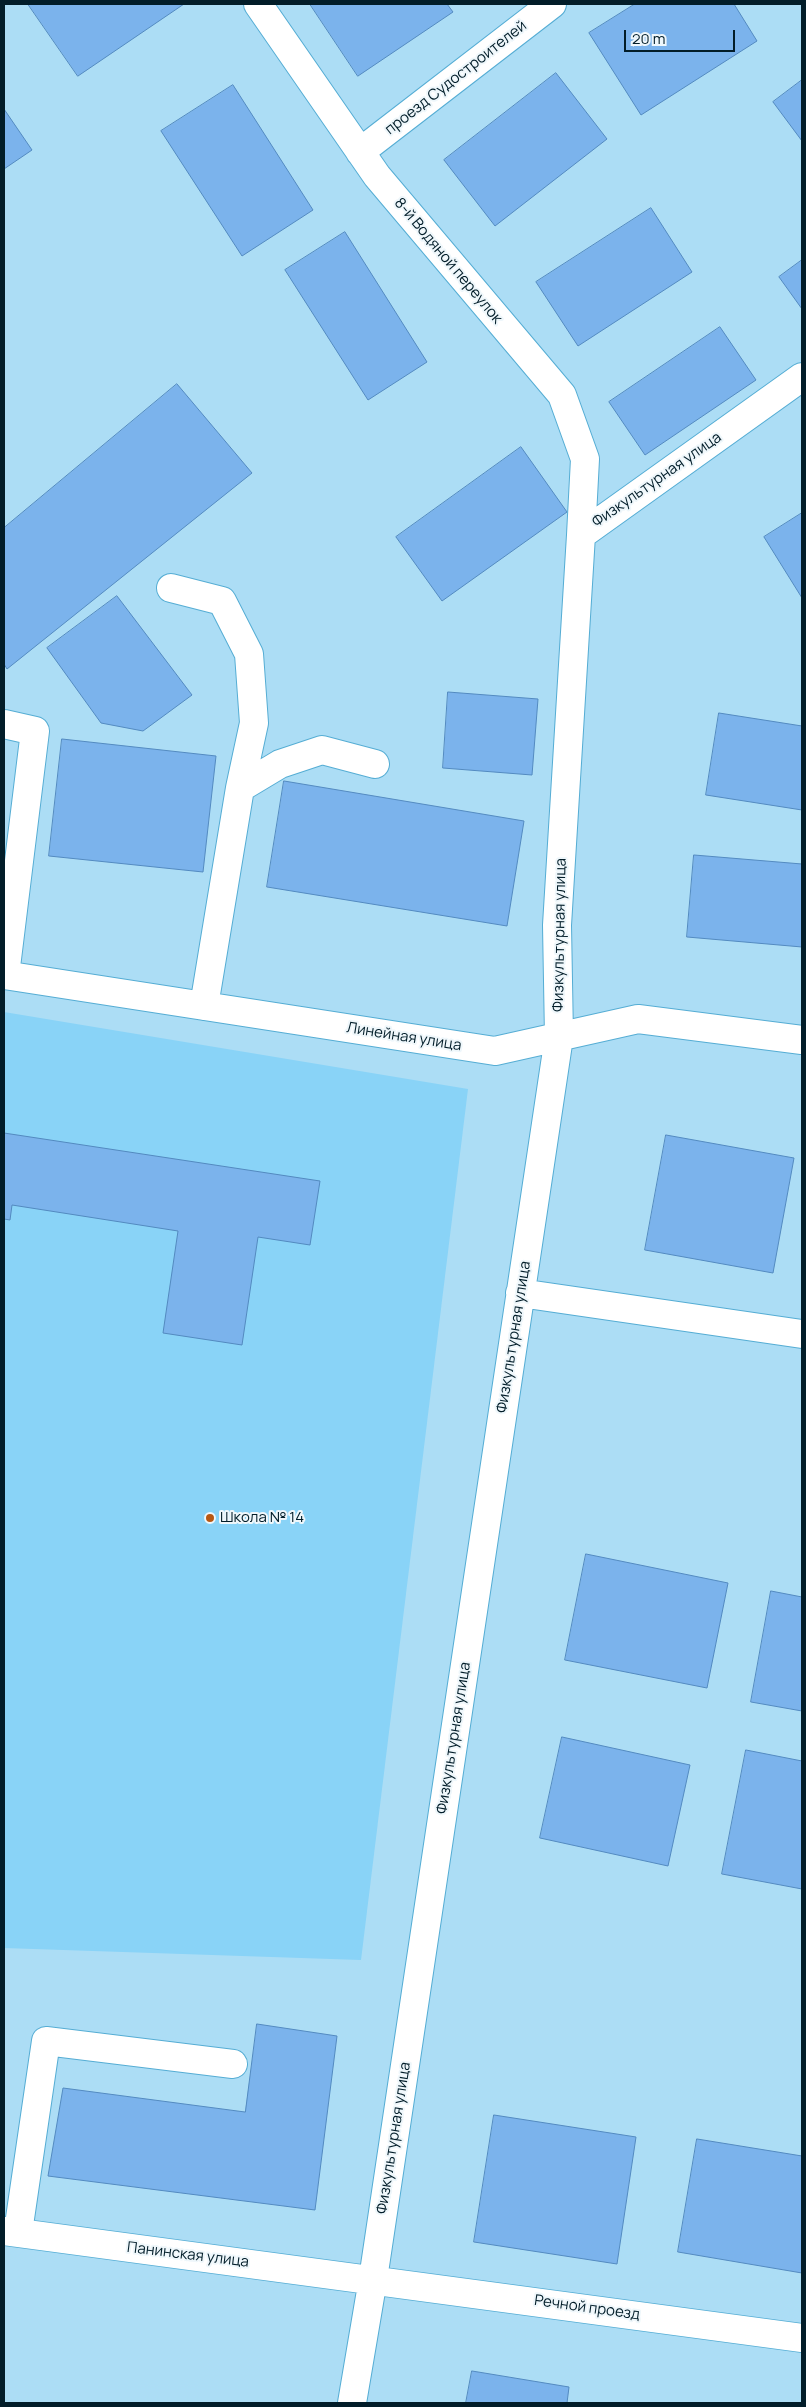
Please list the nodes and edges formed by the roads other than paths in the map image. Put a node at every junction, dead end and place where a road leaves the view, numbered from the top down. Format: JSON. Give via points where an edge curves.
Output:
{"nodes":[{"id":1,"x":258,"y":4,"type":"edge"},
{"id":2,"x":552,"y":4,"type":"edge"},
{"id":3,"x":360,"y":152,"type":"junction"},
{"id":4,"x":802,"y":377,"type":"edge"},
{"id":5,"x":581,"y":535,"type":"junction"},
{"id":6,"x":171,"y":588,"type":"dead end"},
{"id":7,"x":4,"y":724,"type":"edge"},
{"id":8,"x":375,"y":764,"type":"dead end"},
{"id":9,"x":240,"y":788,"type":"junction"},
{"id":10,"x":5,"y":975,"type":"edge"},
{"id":11,"x":204,"y":1006,"type":"junction"},
{"id":12,"x":559,"y":1037,"type":"junction"},
{"id":13,"x":802,"y":1040,"type":"edge"},
{"id":14,"x":520,"y":1293,"type":"junction"},
{"id":15,"x":802,"y":1334,"type":"edge"},
{"id":16,"x":233,"y":2064,"type":"dead end"},
{"id":17,"x":11,"y":2232,"type":"edge"},
{"id":18,"x":373,"y":2279,"type":"junction"},
{"id":19,"x":802,"y":2338,"type":"edge"},
{"id":20,"x":352,"y":2403,"type":"edge"}],
"edges":[{"from":1,"to":3,"type":"street","name":"8-й Водяной переулок"},
{"from":2,"to":3,"type":"street","name":"проезд Судостроителей"},
{"from":3,"to":5,"type":"street","name":"8-й Водяной переулок","via":[[562,395],[585,459]]},
{"from":4,"to":5,"type":"street","name":"Физкультурная улица"},
{"from":5,"to":12,"type":"street","name":"Физкультурная улица","via":[[557,925]]},
{"from":6,"to":9,"type":"street","via":[[222,601],[249,654],[254,723]]},
{"from":7,"to":10,"type":"street","via":[[35,731]]},
{"from":8,"to":9,"type":"street","via":[[322,750],[280,764]]},
{"from":9,"to":11,"type":"street"},
{"from":10,"to":11,"type":"street","name":"Линейная улица"},
{"from":11,"to":12,"type":"street","name":"Линейная улица","via":[[495,1051]]},
{"from":12,"to":13,"type":"street","name":"Линейная улица","via":[[638,1019]]},
{"from":12,"to":14,"type":"street","name":"Физкультурная улица"},
{"from":14,"to":15,"type":"street"},
{"from":14,"to":18,"type":"street","name":"Физкультурная улица"},
{"from":16,"to":17,"type":"street","via":[[46,2041]]},
{"from":17,"to":18,"type":"street","name":"Панинская улица"},
{"from":18,"to":19,"type":"street","name":"Речной проезд"},
{"from":18,"to":20,"type":"street","name":"Физкультурная улица"}]}
